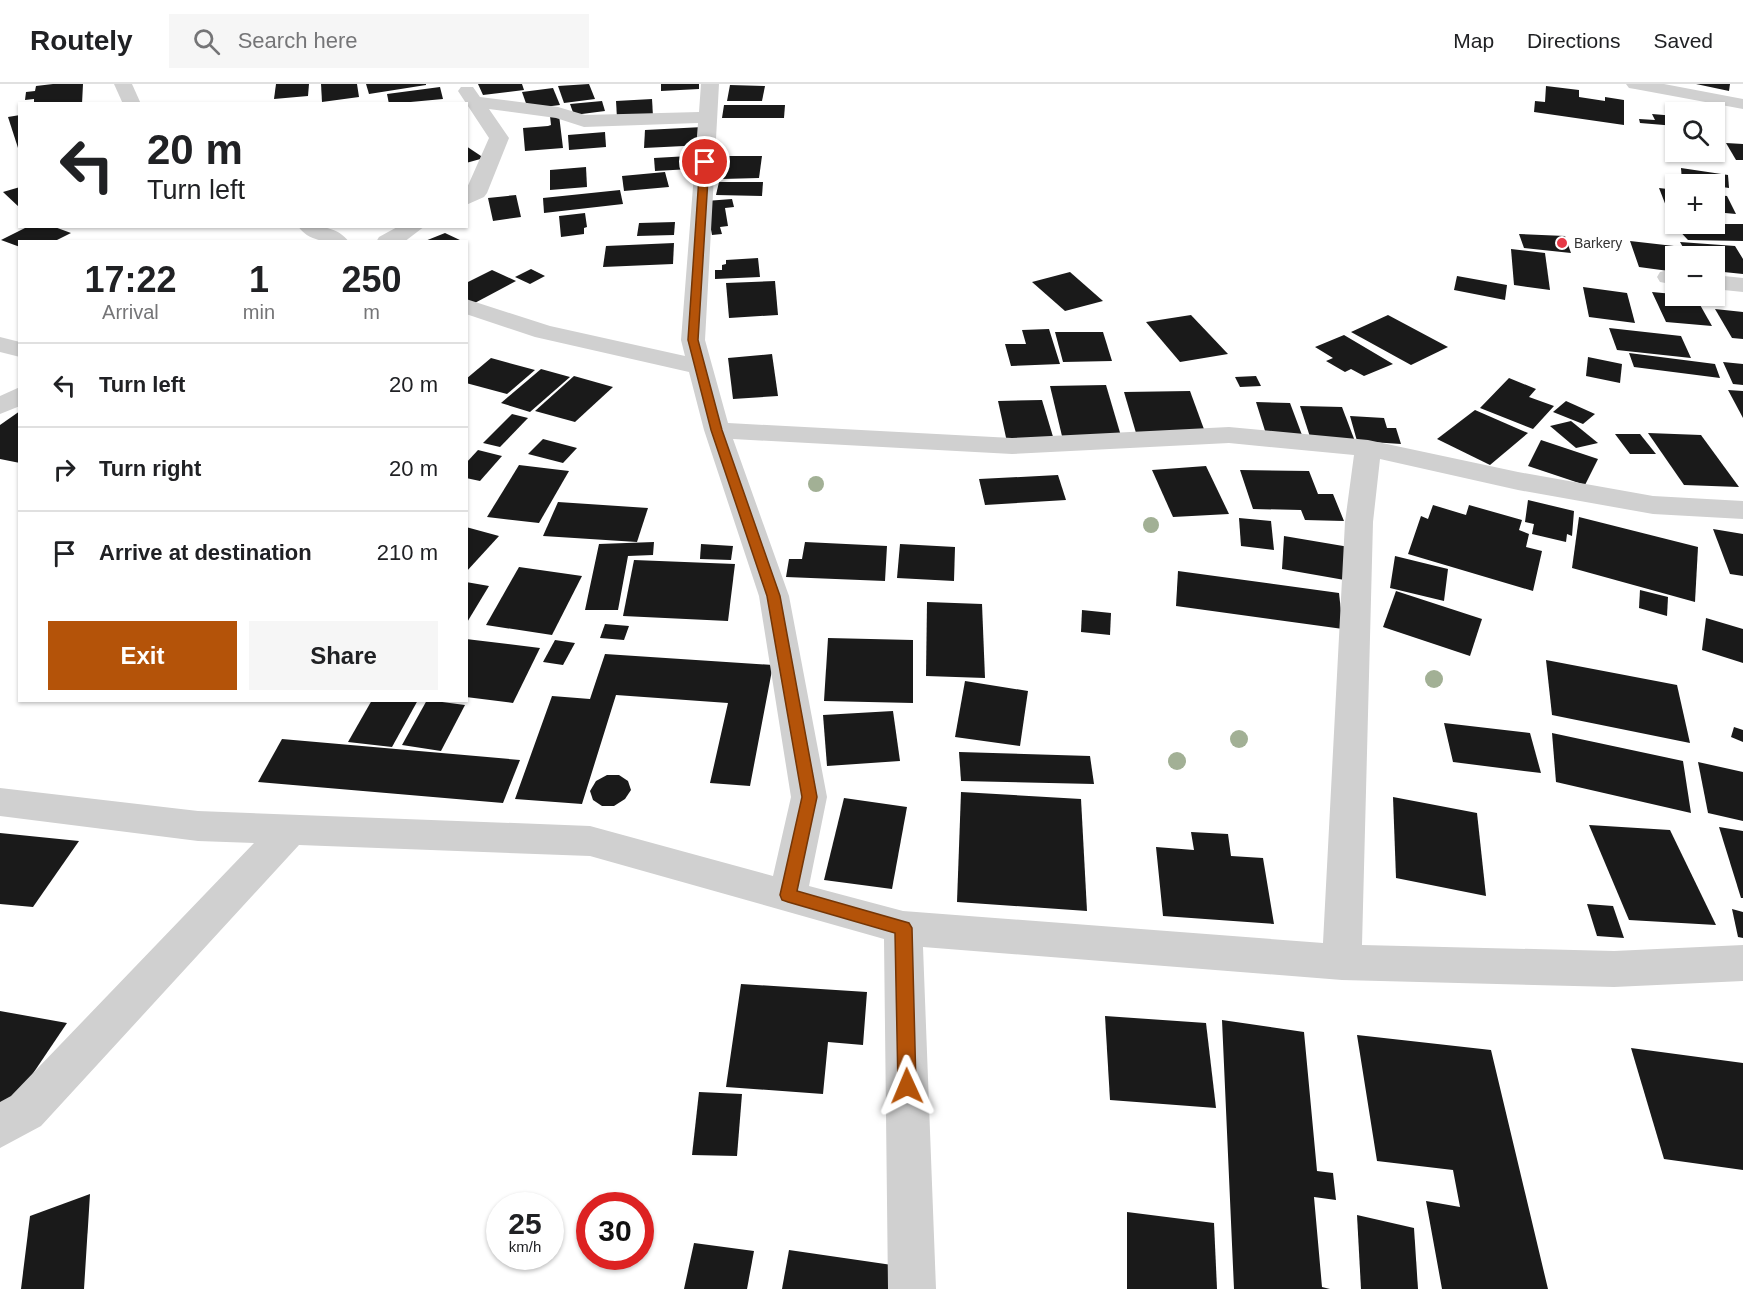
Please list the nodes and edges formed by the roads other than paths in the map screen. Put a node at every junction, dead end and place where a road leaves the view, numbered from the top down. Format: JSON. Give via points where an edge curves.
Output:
{"nodes":[{"id":1,"x":123,"y":84,"type":"edge"},
{"id":2,"x":463,"y":84,"type":"edge"},
{"id":3,"x":710,"y":84,"type":"edge"},
{"id":4,"x":1635,"y":84,"type":"edge"},
{"id":5,"x":131,"y":102,"type":"edge"},
{"id":6,"x":474,"y":102,"type":"junction"},
{"id":7,"x":1743,"y":104,"type":"edge"},
{"id":8,"x":707,"y":117,"type":"junction"},
{"id":9,"x":468,"y":198,"type":"edge"},
{"id":10,"x":312,"y":228,"type":"edge"},
{"id":11,"x":412,"y":228,"type":"edge"},
{"id":12,"x":334,"y":240,"type":"edge"},
{"id":13,"x":390,"y":240,"type":"edge"},
{"id":14,"x":1725,"y":283,"type":"edge"},
{"id":15,"x":1743,"y":285,"type":"edge"},
{"id":16,"x":468,"y":307,"type":"edge"},
{"id":17,"x":0,"y":344,"type":"edge"},
{"id":18,"x":18,"y":349,"type":"edge"},
{"id":19,"x":702,"y":367,"type":"junction"},
{"id":20,"x":18,"y":396,"type":"edge"},
{"id":21,"x":0,"y":406,"type":"edge"},
{"id":22,"x":717,"y":430,"type":"junction"},
{"id":23,"x":1368,"y":448,"type":"junction"},
{"id":24,"x":1743,"y":510,"type":"edge"},
{"id":25,"x":0,"y":802,"type":"edge"},
{"id":26,"x":290,"y":830,"type":"junction"},
{"id":27,"x":788,"y":895,"type":"junction"},
{"id":28,"x":903,"y":928,"type":"junction"},
{"id":29,"x":1342,"y":962,"type":"junction"},
{"id":30,"x":1743,"y":963,"type":"edge"},
{"id":31,"x":0,"y":1126,"type":"edge"},
{"id":32,"x":912,"y":1289,"type":"edge"}],
"edges":[{"from":1,"to":5,"type":"street"},
{"from":2,"to":6,"type":"street"},
{"from":3,"to":8,"type":"street"},
{"from":4,"to":7,"type":"street"},
{"from":6,"to":8,"type":"street","via":[[558,113],[584,121]]},
{"from":6,"to":9,"type":"street","via":[[498,138],[477,193]]},
{"from":8,"to":19,"type":"street","via":[[693,340]]},
{"from":10,"to":12,"type":"street"},
{"from":11,"to":13,"type":"street"},
{"from":14,"to":15,"type":"street"},
{"from":16,"to":19,"type":"street","via":[[544,332]]},
{"from":17,"to":18,"type":"street"},
{"from":19,"to":22,"type":"street"},
{"from":20,"to":21,"type":"street"},
{"from":22,"to":23,"type":"street","via":[[1012,446],[1229,435]]},
{"from":22,"to":27,"type":"street","via":[[774,596],[809,797]]},
{"from":23,"to":24,"type":"street","via":[[1653,505]]},
{"from":23,"to":29,"type":"street","via":[[1359,522]]},
{"from":25,"to":26,"type":"street","via":[[198,826]]},
{"from":26,"to":27,"type":"street","via":[[590,841]]},
{"from":26,"to":31,"type":"street","via":[[26,1111]]},
{"from":27,"to":28,"type":"street"},
{"from":28,"to":29,"type":"street"},
{"from":28,"to":32,"type":"street"},
{"from":29,"to":30,"type":"street","via":[[1614,969]]}]}
